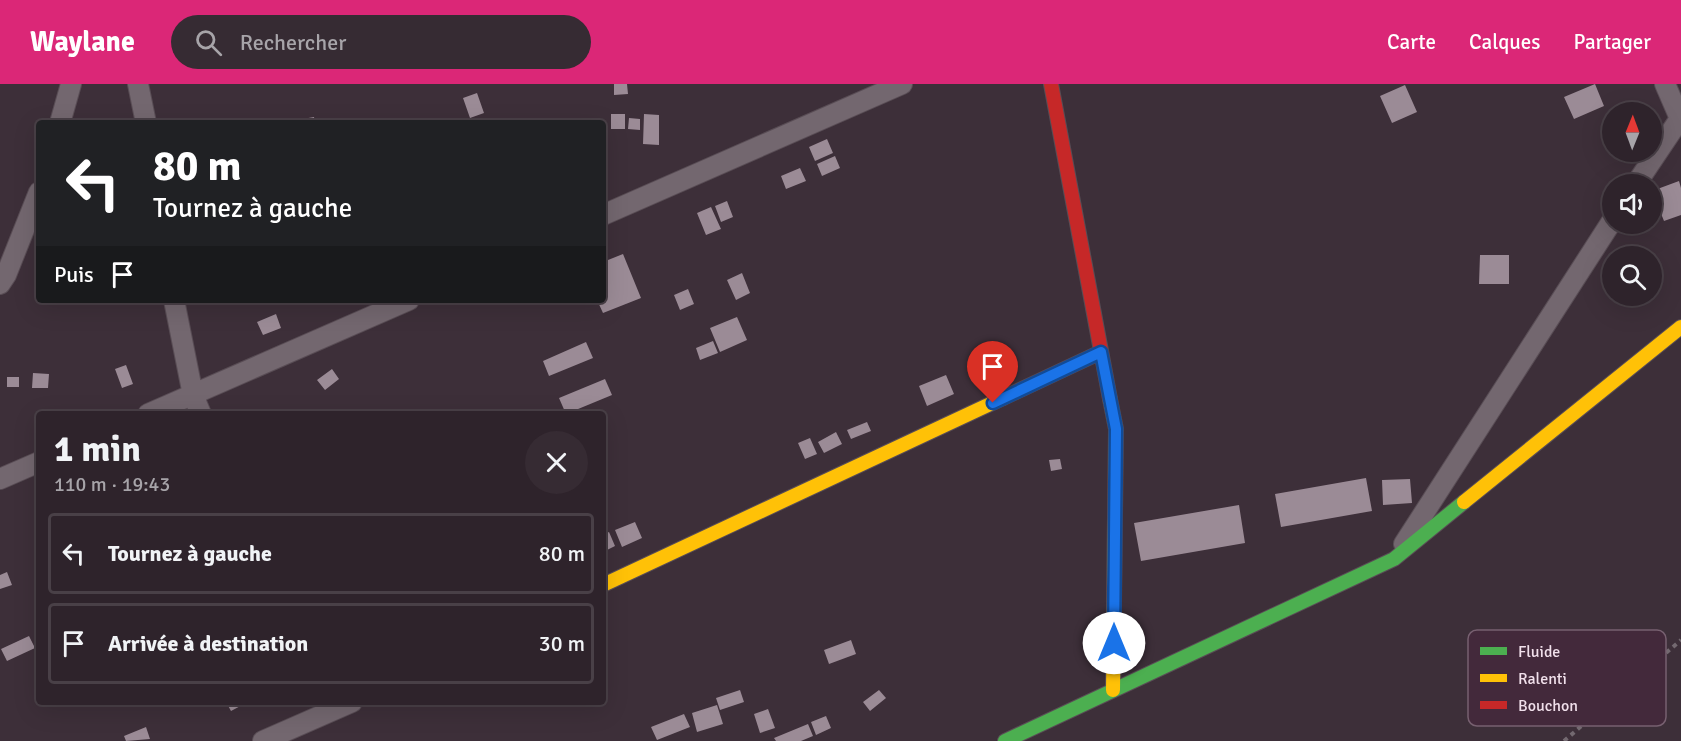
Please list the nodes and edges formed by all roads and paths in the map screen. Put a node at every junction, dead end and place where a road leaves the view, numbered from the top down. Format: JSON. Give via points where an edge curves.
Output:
{"nodes":[{"id":1,"x":71,"y":84,"type":"edge"},
{"id":2,"x":138,"y":84,"type":"edge"},
{"id":3,"x":902,"y":84,"type":"edge"},
{"id":4,"x":1051,"y":84,"type":"edge"},
{"id":5,"x":1665,"y":84,"type":"edge"},
{"id":6,"x":1680,"y":119,"type":"edge"},
{"id":7,"x":61,"y":120,"type":"edge"},
{"id":8,"x":145,"y":120,"type":"edge"},
{"id":9,"x":1643,"y":174,"type":"edge"},
{"id":10,"x":36,"y":200,"type":"edge"},
{"id":11,"x":606,"y":214,"type":"edge"},
{"id":12,"x":1604,"y":234,"type":"edge"},
{"id":13,"x":0,"y":284,"type":"edge"},
{"id":14,"x":175,"y":303,"type":"edge"},
{"id":15,"x":402,"y":303,"type":"edge"},
{"id":16,"x":1681,"y":327,"type":"edge"},
{"id":17,"x":1101,"y":352,"type":"junction"},
{"id":18,"x":193,"y":394,"type":"junction"},
{"id":19,"x":155,"y":411,"type":"edge"},
{"id":20,"x":200,"y":411,"type":"edge"},
{"id":21,"x":36,"y":463,"type":"edge"},
{"id":22,"x":0,"y":478,"type":"edge"},
{"id":23,"x":1394,"y":558,"type":"junction"},
{"id":24,"x":606,"y":584,"type":"edge"},
{"id":25,"x":1681,"y":640,"type":"edge"},
{"id":26,"x":1666,"y":653,"type":"edge"},
{"id":27,"x":1113,"y":690,"type":"junction"},
{"id":28,"x":326,"y":708,"type":"edge"},
{"id":29,"x":1581,"y":726,"type":"edge"},
{"id":30,"x":263,"y":741,"type":"edge"},
{"id":31,"x":1005,"y":741,"type":"edge"},
{"id":32,"x":1564,"y":741,"type":"edge"}],
"edges":[{"from":1,"to":7,"type":"street"},
{"from":2,"to":8,"type":"street"},
{"from":3,"to":11,"type":"street"},
{"from":4,"to":17,"type":"street"},
{"from":5,"to":6,"type":"street"},
{"from":6,"to":9,"type":"street"},
{"from":10,"to":13,"type":"street"},
{"from":12,"to":23,"type":"street"},
{"from":14,"to":18,"type":"street"},
{"from":15,"to":18,"type":"street"},
{"from":16,"to":23,"type":"street"},
{"from":17,"to":24,"type":"street"},
{"from":17,"to":27,"type":"street","via":[[1116,429]]},
{"from":18,"to":19,"type":"street"},
{"from":18,"to":20,"type":"street"},
{"from":21,"to":22,"type":"street"},
{"from":23,"to":27,"type":"street"},
{"from":25,"to":26,"type":"path"},
{"from":27,"to":31,"type":"street"},
{"from":28,"to":30,"type":"street"},
{"from":29,"to":32,"type":"path"}]}
